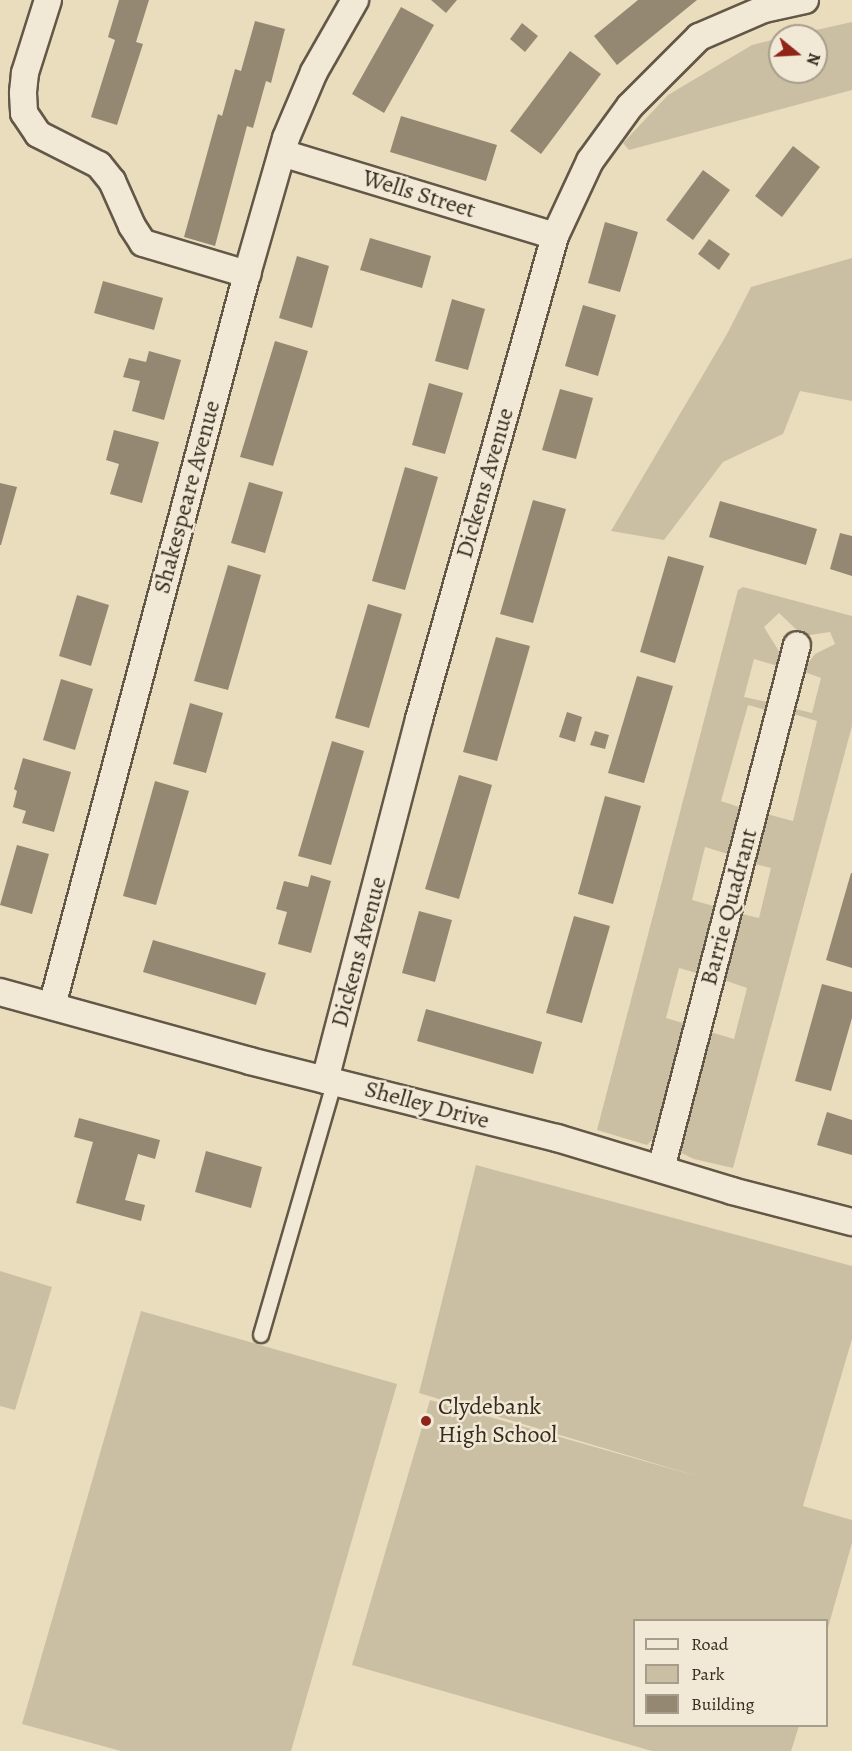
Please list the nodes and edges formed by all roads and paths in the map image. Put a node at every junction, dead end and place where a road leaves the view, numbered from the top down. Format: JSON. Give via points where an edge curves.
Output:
{"nodes":[{"id":1,"x":48,"y":0,"type":"edge"},
{"id":2,"x":355,"y":0,"type":"edge"},
{"id":3,"x":805,"y":0,"type":"edge"},
{"id":4,"x":282,"y":153,"type":"junction"},
{"id":5,"x":555,"y":236,"type":"junction"},
{"id":6,"x":247,"y":274,"type":"junction"},
{"id":7,"x":797,"y":645,"type":"dead end"},
{"id":8,"x":0,"y":992,"type":"edge"},
{"id":9,"x":52,"y":1005,"type":"junction"},
{"id":10,"x":330,"y":1080,"type":"junction"},
{"id":11,"x":662,"y":1169,"type":"junction"},
{"id":12,"x":852,"y":1222,"type":"edge"},
{"id":13,"x":261,"y":1335,"type":"dead end"}],
"edges":[{"from":1,"to":6,"type":"street","via":[[25,73],[23,93],[24,113],[38,134],[99,165],[112,181],[143,243]]},
{"from":2,"to":4,"type":"street","name":"Shakespeare Avenue","via":[[314,72]]},
{"from":3,"to":5,"type":"street","name":"Dickens Avenue","via":[[764,9],[699,37],[630,106],[590,161]]},
{"from":4,"to":5,"type":"street","name":"Wells Street"},
{"from":4,"to":6,"type":"street","name":"Shakespeare Avenue"},
{"from":5,"to":10,"type":"street","name":"Dickens Avenue","via":[[419,719]]},
{"from":6,"to":9,"type":"street","name":"Shakespeare Avenue"},
{"from":7,"to":11,"type":"street","name":"Barrie Quadrant"},
{"from":8,"to":9,"type":"street","name":"Shelley Drive"},
{"from":9,"to":10,"type":"street","name":"Shelley Drive"},
{"from":10,"to":11,"type":"street","name":"Shelley Drive"},
{"from":10,"to":13,"type":"lane"},
{"from":11,"to":12,"type":"street","name":"Shelley Drive"}]}
